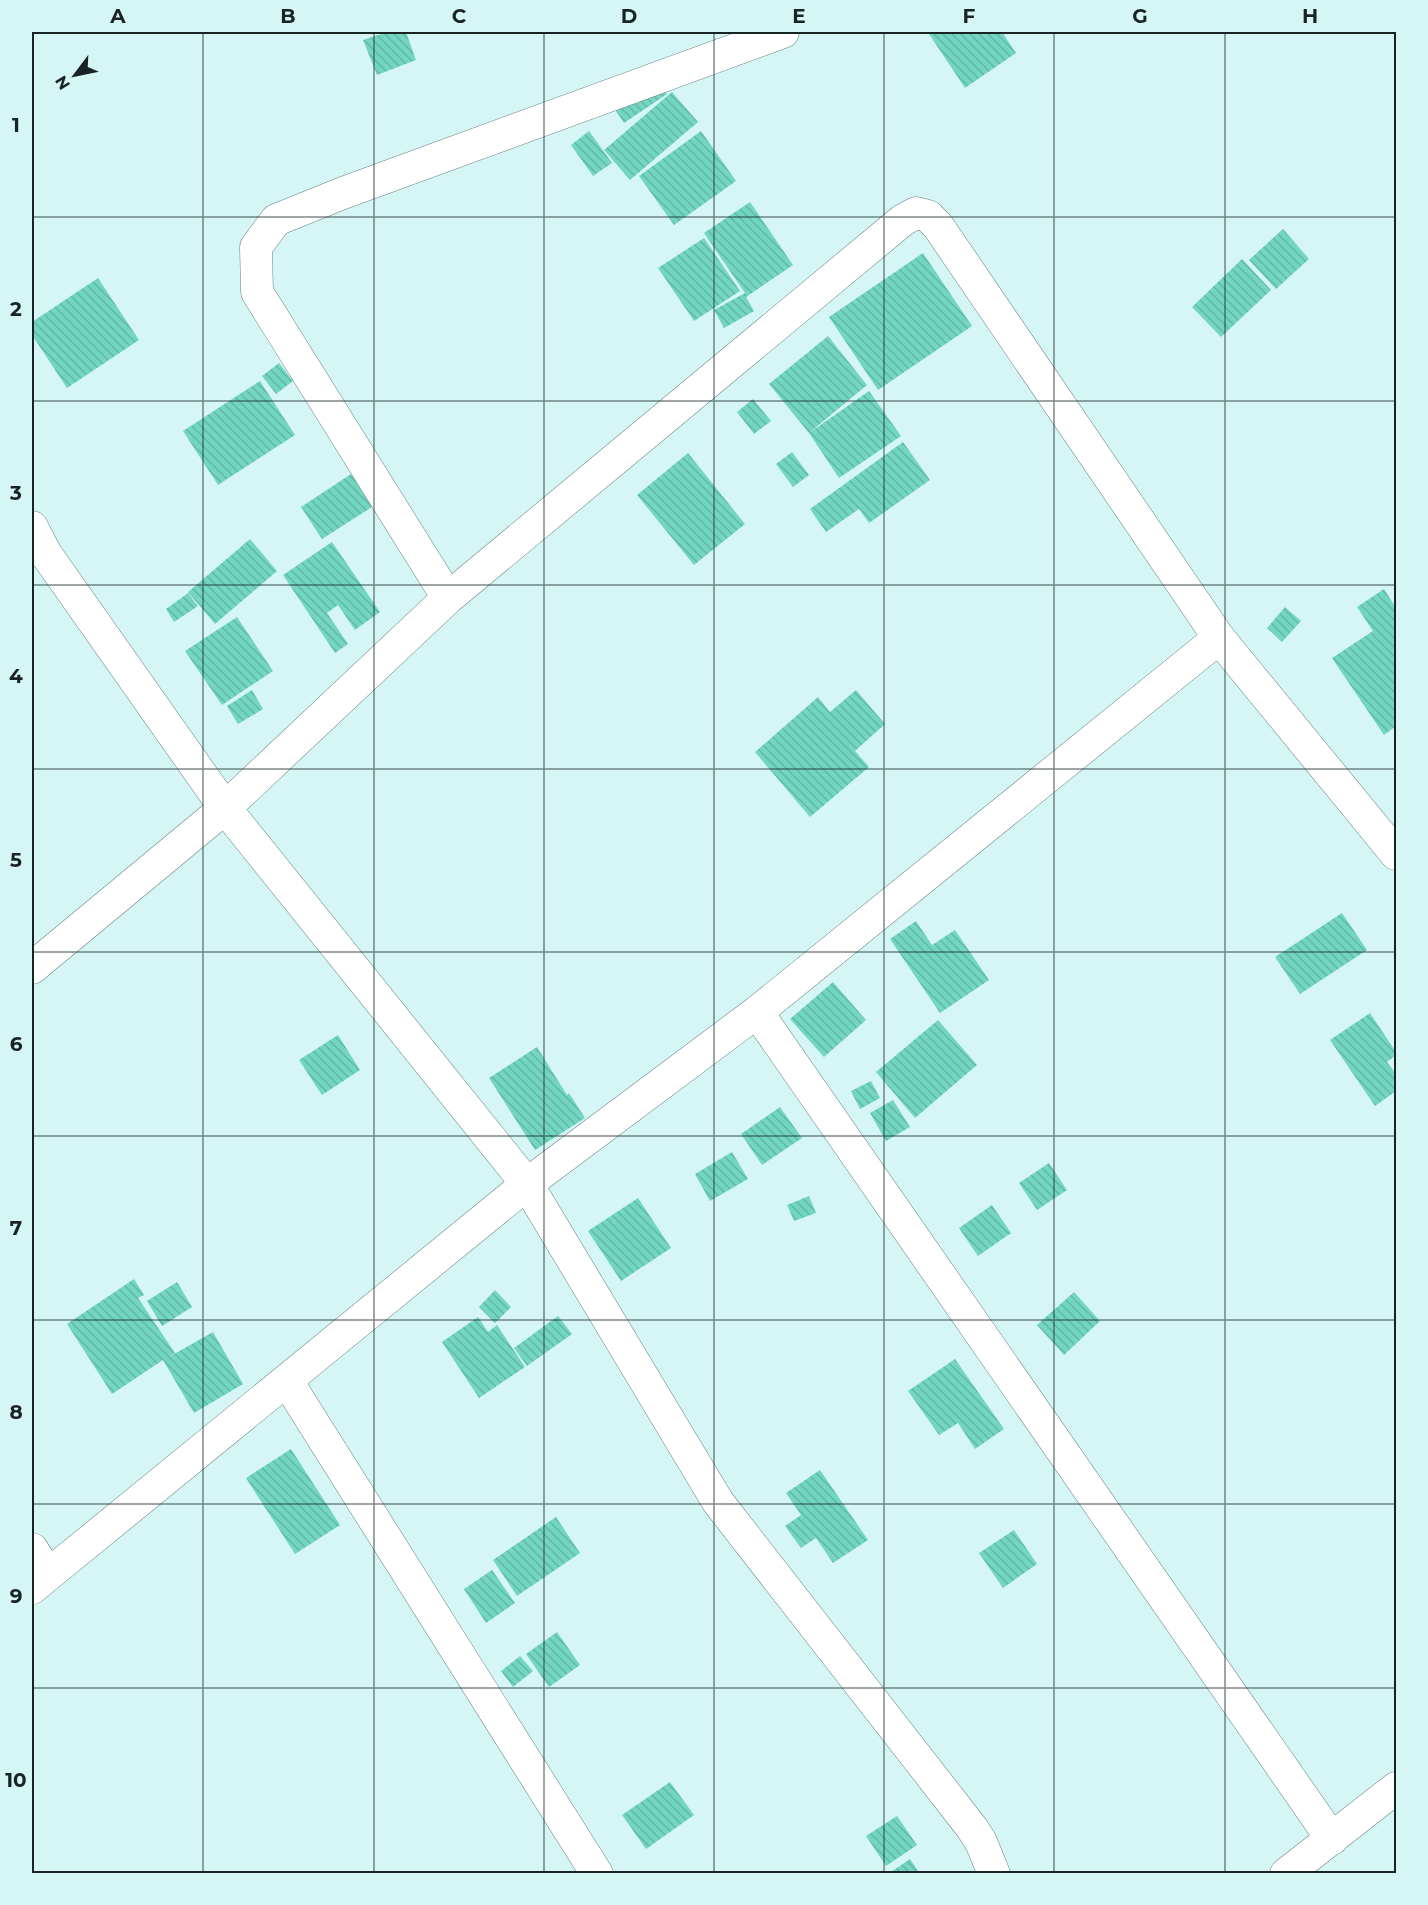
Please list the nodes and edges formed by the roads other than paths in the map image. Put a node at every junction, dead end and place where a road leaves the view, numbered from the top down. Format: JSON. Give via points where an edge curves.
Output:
{"nodes":[{"id":1,"x":783,"y":32,"type":"edge"},
{"id":2,"x":32,"y":526,"type":"edge"},
{"id":3,"x":448,"y":598,"type":"junction"},
{"id":4,"x":1219,"y":638,"type":"junction"},
{"id":5,"x":225,"y":808,"type":"junction"},
{"id":6,"x":1396,"y":854,"type":"edge"},
{"id":7,"x":32,"y":968,"type":"edge"},
{"id":8,"x":757,"y":1012,"type":"junction"},
{"id":9,"x":527,"y":1184,"type":"junction"},
{"id":10,"x":287,"y":1381,"type":"junction"},
{"id":11,"x":37,"y":1571,"type":"edge"},
{"id":12,"x":1396,"y":1788,"type":"edge"},
{"id":13,"x":1332,"y":1839,"type":"junction"},
{"id":14,"x":597,"y":1874,"type":"edge"},
{"id":15,"x":994,"y":1874,"type":"edge"},
{"id":16,"x":1286,"y":1874,"type":"edge"}],
"edges":[{"from":1,"to":3,"type":"street","via":[[276,220],[256,247],[257,292]]},
{"from":2,"to":5,"type":"street","via":[[46,554]]},
{"from":3,"to":4,"type":"street","via":[[894,227],[916,213],[928,216],[938,226]]},
{"from":3,"to":5,"type":"street"},
{"from":4,"to":6,"type":"street"},
{"from":4,"to":8,"type":"street"},
{"from":5,"to":7,"type":"street"},
{"from":5,"to":9,"type":"street"},
{"from":8,"to":9,"type":"street"},
{"from":8,"to":13,"type":"street"},
{"from":9,"to":10,"type":"street"},
{"from":9,"to":15,"type":"street","via":[[718,1503],[972,1828]]},
{"from":10,"to":11,"type":"street"},
{"from":10,"to":14,"type":"street"},
{"from":12,"to":13,"type":"street"},
{"from":13,"to":16,"type":"street"}]}
